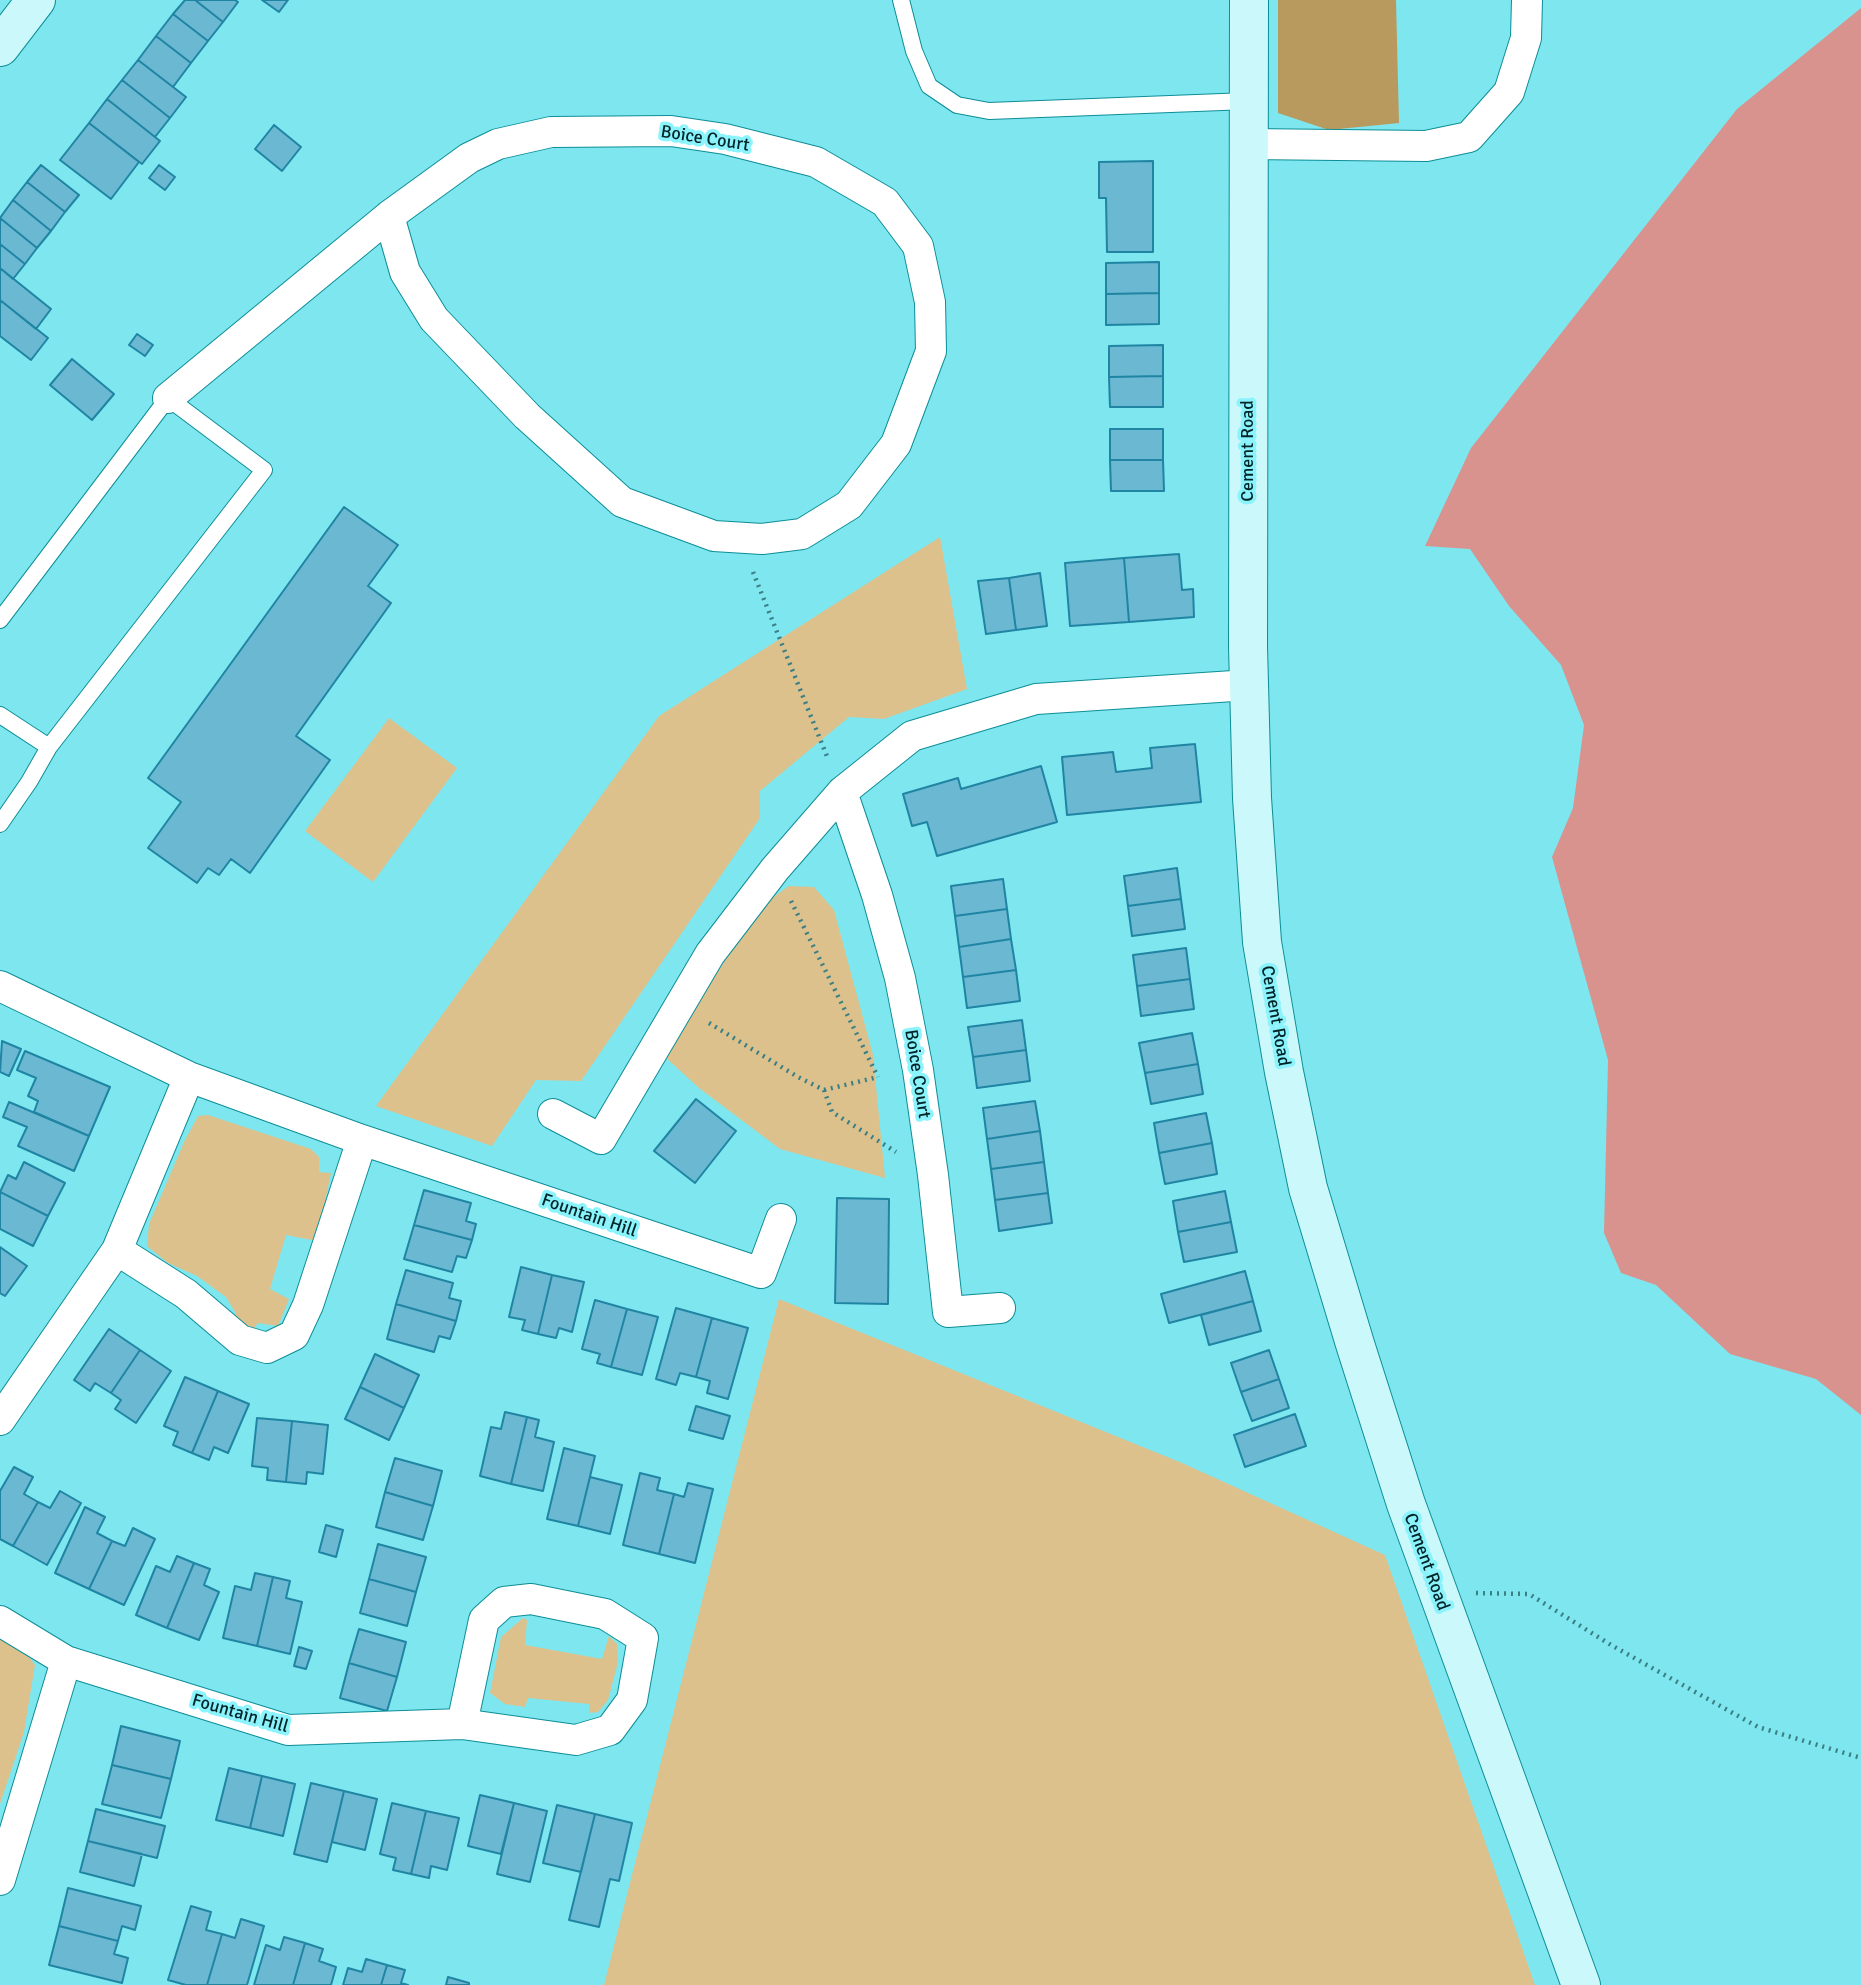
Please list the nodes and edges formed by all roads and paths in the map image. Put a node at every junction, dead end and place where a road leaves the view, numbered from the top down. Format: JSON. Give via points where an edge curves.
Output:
{"nodes":[{"id":1,"x":36,"y":0,"type":"edge"},
{"id":2,"x":901,"y":0,"type":"edge"},
{"id":3,"x":1249,"y":0,"type":"edge"},
{"id":4,"x":1527,"y":0,"type":"edge"},
{"id":5,"x":0,"y":47,"type":"edge"},
{"id":6,"x":1248,"y":101,"type":"junction"},
{"id":7,"x":1249,"y":144,"type":"junction"},
{"id":8,"x":389,"y":216,"type":"junction"},
{"id":9,"x":168,"y":398,"type":"junction"},
{"id":10,"x":751,"y":538,"type":"junction"},
{"id":11,"x":0,"y":620,"type":"edge"},
{"id":12,"x":1250,"y":685,"type":"junction"},
{"id":13,"x":0,"y":715,"type":"edge"},
{"id":14,"x":49,"y":747,"type":"junction"},
{"id":15,"x":842,"y":792,"type":"junction"},
{"id":16,"x":0,"y":824,"type":"edge"},
{"id":17,"x":775,"y":869,"type":"junction"},
{"id":18,"x":0,"y":986,"type":"edge"},
{"id":19,"x":679,"y":1005,"type":"junction"},
{"id":20,"x":918,"y":1070,"type":"junction"},
{"id":21,"x":189,"y":1077,"type":"junction"},
{"id":22,"x":878,"y":1077,"type":"junction"},
{"id":23,"x":824,"y":1090,"type":"junction"},
{"id":24,"x":553,"y":1114,"type":"dead end"},
{"id":25,"x":362,"y":1140,"type":"junction"},
{"id":26,"x":933,"y":1175,"type":"junction"},
{"id":27,"x":781,"y":1219,"type":"dead end"},
{"id":28,"x":117,"y":1250,"type":"junction"},
{"id":29,"x":1000,"y":1308,"type":"dead end"},
{"id":30,"x":0,"y":1420,"type":"edge"},
{"id":31,"x":1437,"y":1592,"type":"junction"},
{"id":32,"x":0,"y":1621,"type":"edge"},
{"id":33,"x":66,"y":1661,"type":"junction"},
{"id":34,"x":462,"y":1724,"type":"junction"},
{"id":35,"x":1861,"y":1758,"type":"edge"},
{"id":36,"x":0,"y":1880,"type":"edge"},
{"id":37,"x":1581,"y":1985,"type":"edge"}],
"edges":[{"from":1,"to":5,"type":"street"},
{"from":2,"to":6,"type":"lane","via":[[929,86],[957,105],[989,111]]},
{"from":3,"to":6,"type":"street","name":"Cement Road"},
{"from":4,"to":7,"type":"street","via":[[1526,38],[1509,92],[1469,137],[1426,146]]},
{"from":6,"to":7,"type":"street","name":"Cement Road"},
{"from":7,"to":12,"type":"street","name":"Cement Road"},
{"from":8,"to":9,"type":"street","name":"Boice Court"},
{"from":8,"to":10,"type":"street","name":"Boice Court","via":[[405,272],[435,319],[537,425],[622,502],[714,536]]},
{"from":8,"to":10,"type":"street","name":"Boice Court","via":[[469,158],[498,144],[551,132],[671,131],[725,139],[816,162],[885,202],[918,246],[930,302],[931,351],[896,444],[849,505],[802,534]]},
{"from":9,"to":11,"type":"lane"},
{"from":9,"to":14,"type":"lane","via":[[264,470]]},
{"from":10,"to":15,"type":"path"},
{"from":12,"to":15,"type":"street","via":[[1036,699],[912,736]]},
{"from":12,"to":31,"type":"street","name":"Cement Road","via":[[1262,942],[1284,1072],[1308,1188],[1405,1504]]},
{"from":13,"to":14,"type":"lane"},
{"from":14,"to":16,"type":"lane"},
{"from":15,"to":17,"type":"street"},
{"from":15,"to":20,"type":"street","name":"Boice Court","via":[[897,966]]},
{"from":17,"to":19,"type":"street","via":[[710,954]]},
{"from":17,"to":22,"type":"path"},
{"from":18,"to":21,"type":"street","name":"Fountain Hill"},
{"from":19,"to":23,"type":"path"},
{"from":19,"to":24,"type":"street","via":[[601,1139]]},
{"from":20,"to":22,"type":"path"},
{"from":20,"to":26,"type":"street","name":"Boice Court"},
{"from":21,"to":25,"type":"street","name":"Fountain Hill"},
{"from":21,"to":28,"type":"street"},
{"from":22,"to":23,"type":"path"},
{"from":23,"to":26,"type":"path","via":[[832,1112]]},
{"from":25,"to":27,"type":"street","name":"Fountain Hill","via":[[761,1273]]},
{"from":25,"to":28,"type":"street","via":[[295,1335],[268,1348],[240,1340],[186,1294]]},
{"from":26,"to":29,"type":"street","name":"Boice Court","via":[[948,1312]]},
{"from":28,"to":30,"type":"street"},
{"from":31,"to":35,"type":"path","via":[[1529,1594],[1758,1727]]},
{"from":31,"to":37,"type":"street","name":"Cement Road"},
{"from":32,"to":33,"type":"street","name":"Fountain Hill"},
{"from":33,"to":34,"type":"street","name":"Fountain Hill","via":[[288,1730]]},
{"from":33,"to":36,"type":"street"},
{"from":34,"to":34,"type":"street","name":"Fountain Hill","via":[[484,1620],[504,1602],[531,1599],[606,1614],[643,1638],[632,1700],[610,1730],[576,1740]]}]}
